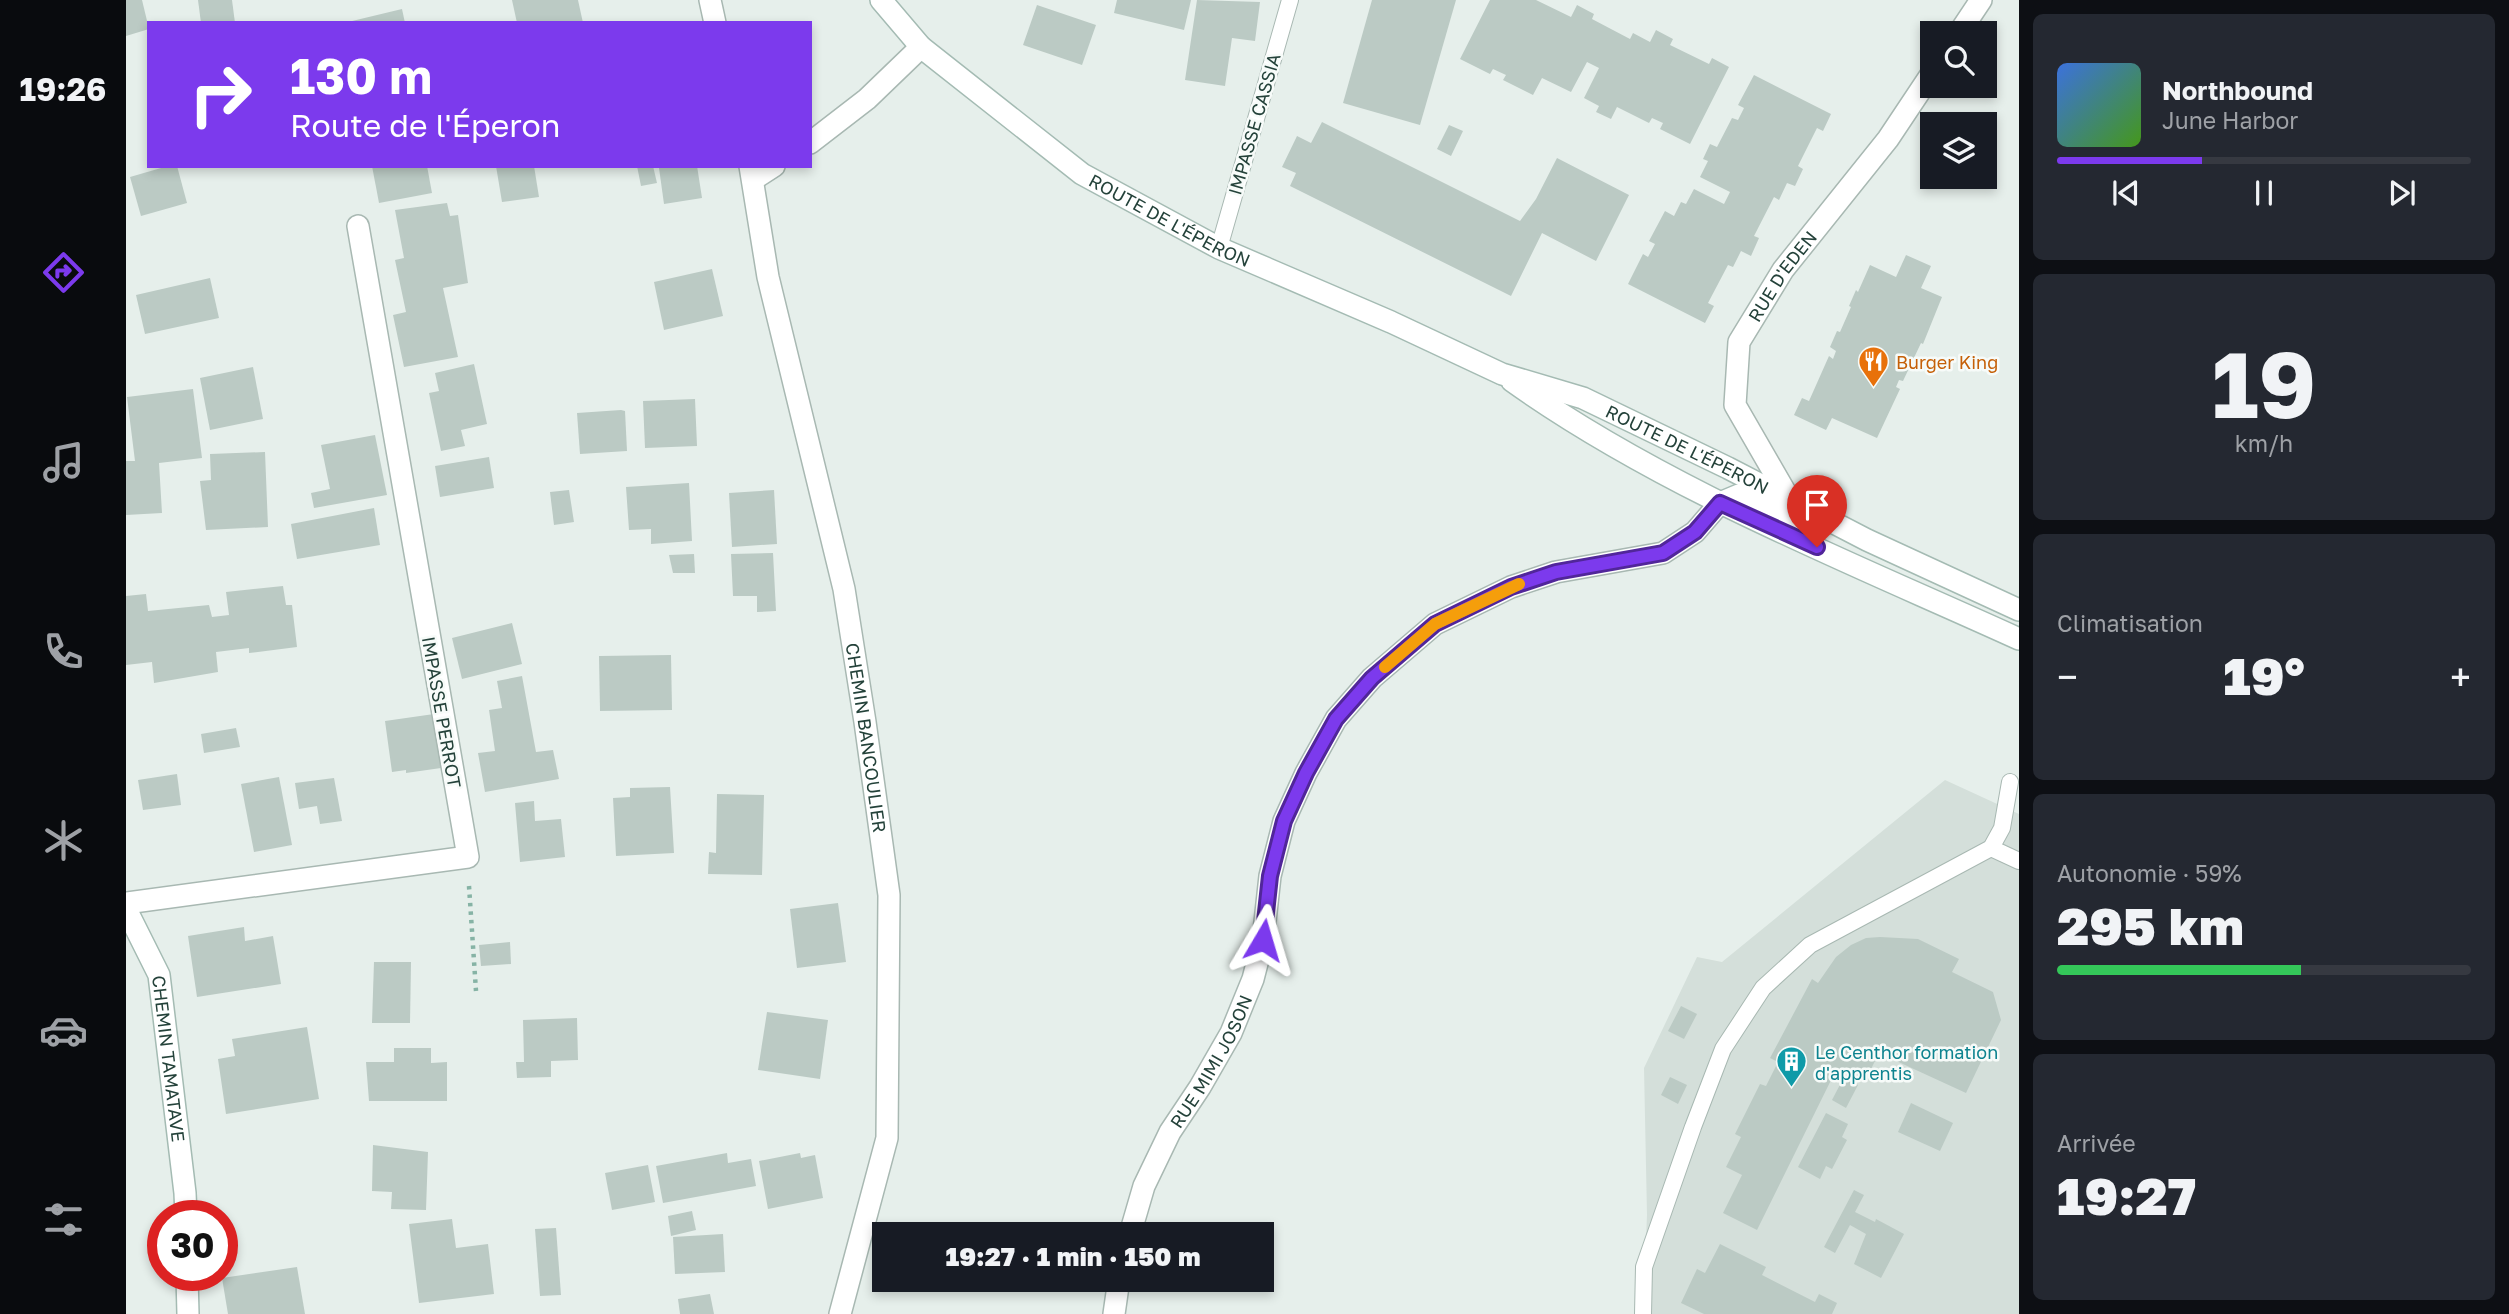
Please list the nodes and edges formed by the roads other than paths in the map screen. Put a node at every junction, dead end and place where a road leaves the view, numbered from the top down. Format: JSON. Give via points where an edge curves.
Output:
{"nodes":[{"id":1,"x":710,"y":0,"type":"edge"},
{"id":2,"x":881,"y":0,"type":"edge"},
{"id":3,"x":1290,"y":0,"type":"edge"},
{"id":4,"x":1981,"y":0,"type":"edge"},
{"id":5,"x":715,"y":21,"type":"edge"},
{"id":6,"x":1967,"y":21,"type":"edge"},
{"id":7,"x":921,"y":47,"type":"junction"},
{"id":8,"x":1920,"y":91,"type":"edge"},
{"id":9,"x":812,"y":141,"type":"edge"},
{"id":10,"x":752,"y":173,"type":"edge"},
{"id":11,"x":358,"y":226,"type":"dead end"},
{"id":12,"x":1219,"y":248,"type":"junction"},
{"id":13,"x":1502,"y":374,"type":"junction"},
{"id":14,"x":1791,"y":502,"type":"junction"},
{"id":15,"x":1720,"y":503,"type":"junction"},
{"id":16,"x":1867,"y":540,"type":"junction"},
{"id":17,"x":2019,"y":610,"type":"edge"},
{"id":18,"x":2019,"y":639,"type":"edge"},
{"id":19,"x":2010,"y":782,"type":"dead end"},
{"id":20,"x":1991,"y":848,"type":"junction"},
{"id":21,"x":2019,"y":861,"type":"edge"},
{"id":22,"x":126,"y":903,"type":"edge"},
{"id":23,"x":126,"y":909,"type":"edge"},
{"id":24,"x":185,"y":1200,"type":"edge"},
{"id":25,"x":1134,"y":1222,"type":"edge"},
{"id":26,"x":187,"y":1291,"type":"edge"},
{"id":27,"x":1118,"y":1292,"type":"edge"},
{"id":28,"x":188,"y":1314,"type":"edge"},
{"id":29,"x":840,"y":1314,"type":"edge"},
{"id":30,"x":1115,"y":1314,"type":"edge"},
{"id":31,"x":1643,"y":1314,"type":"edge"}],
"edges":[{"from":1,"to":5,"type":"street"},
{"from":2,"to":7,"type":"street","name":"ROUTE DE L'ÉPERON"},
{"from":3,"to":12,"type":"lane","name":"IMPASSE CASSIA"},
{"from":4,"to":6,"type":"street"},
{"from":7,"to":9,"type":"street","via":[[867,99]]},
{"from":7,"to":12,"type":"street","name":"ROUTE DE L'ÉPERON","via":[[1082,174]]},
{"from":8,"to":14,"type":"street","name":"RUE D'EDEN","via":[[1888,139],[1783,270],[1739,342],[1735,405]]},
{"from":10,"to":29,"type":"street","name":"CHEMIN BANCOULIER","via":[[768,276],[844,589],[889,895],[887,1138]]},
{"from":11,"to":22,"type":"street","name":"IMPASSE PERROT","via":[[468,857]]},
{"from":12,"to":13,"type":"street","name":"ROUTE DE L'ÉPERON"},
{"from":13,"to":14,"type":"street","name":"ROUTE DE L'ÉPERON","via":[[1583,398]]},
{"from":13,"to":15,"type":"street","name":"ROUTE DE L'ÉPERON","via":[[1574,424]]},
{"from":14,"to":16,"type":"street","name":"ROUTE DE L'ÉPERON"},
{"from":15,"to":16,"type":"street","via":[[1739,495],[1832,537]]},
{"from":15,"to":18,"type":"street","name":"ROUTE DE L'ÉPERON"},
{"from":15,"to":25,"type":"street","name":"RUE MIMI JOSON","via":[[1695,532],[1663,553],[1556,572],[1511,587],[1435,624],[1372,678],[1336,719],[1284,821],[1253,979],[1231,1033],[1170,1132],[1144,1186]]},
{"from":16,"to":17,"type":"street","name":"ROUTE DE L'ÉPERON"},
{"from":19,"to":20,"type":"lane","via":[[2002,828]]},
{"from":20,"to":21,"type":"lane"},
{"from":20,"to":31,"type":"lane","via":[[1810,945],[1763,988],[1723,1049],[1693,1127],[1644,1267]]},
{"from":23,"to":24,"type":"street","name":"CHEMIN TAMATAVE","via":[[159,975]]},
{"from":26,"to":28,"type":"street"},
{"from":27,"to":30,"type":"street"}]}
